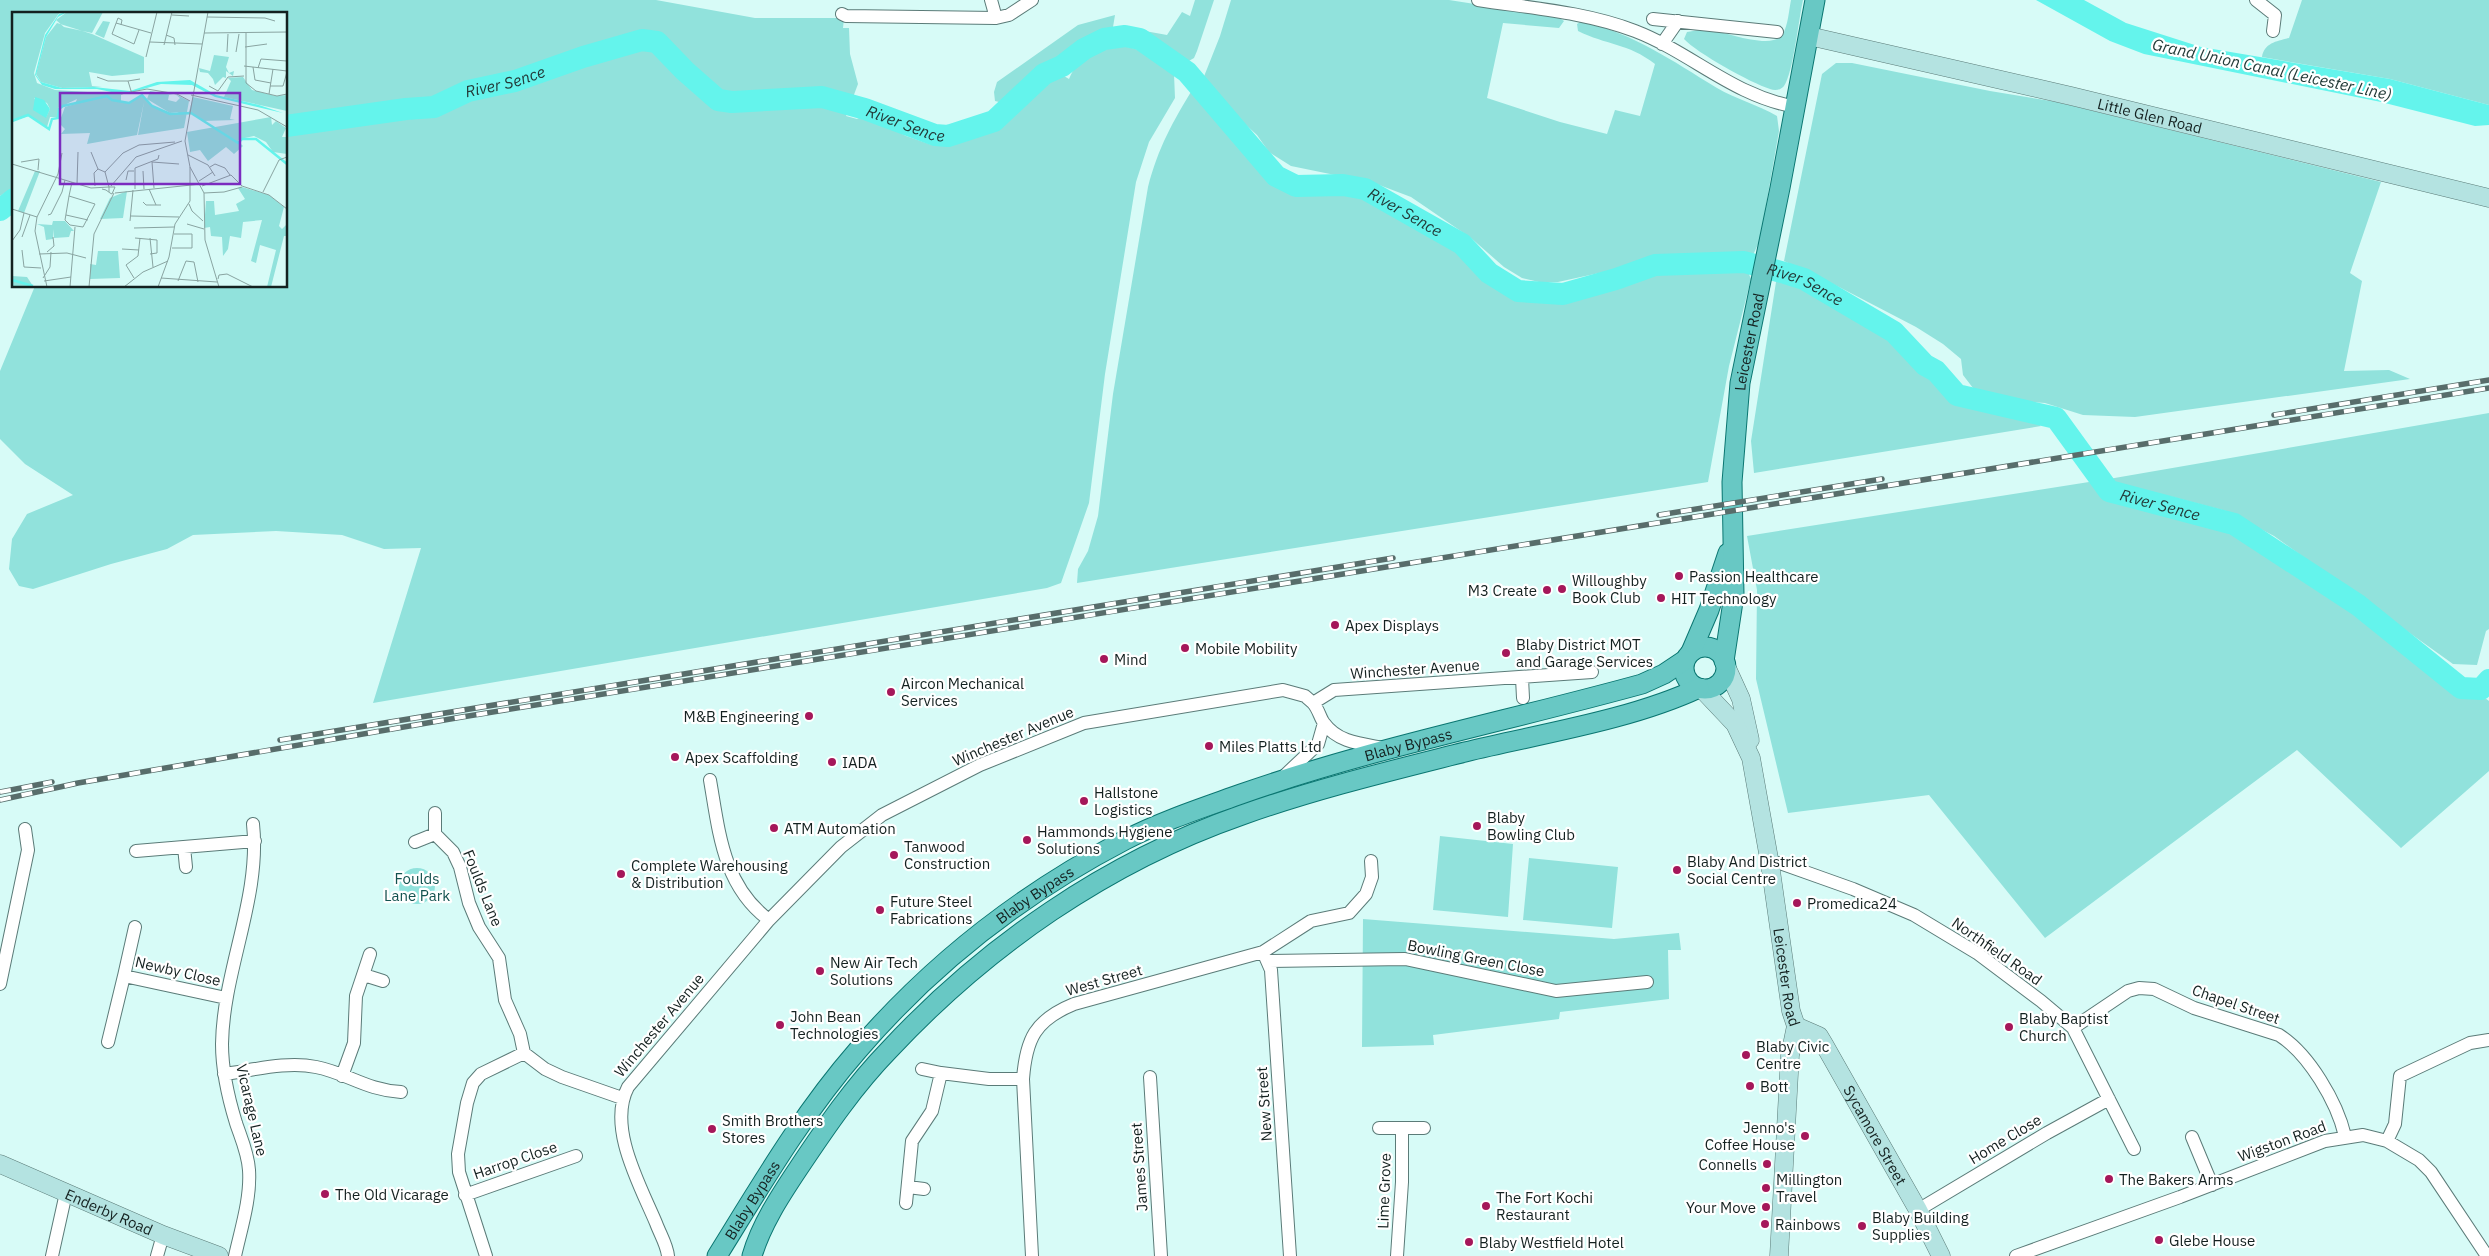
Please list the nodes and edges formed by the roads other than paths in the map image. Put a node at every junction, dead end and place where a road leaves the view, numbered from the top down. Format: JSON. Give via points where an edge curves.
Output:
{"nodes":[{"id":1,"x":1032,"y":0,"type":"edge"},
{"id":2,"x":1478,"y":0,"type":"edge"},
{"id":3,"x":1815,"y":0,"type":"edge"},
{"id":4,"x":2256,"y":0,"type":"edge"},
{"id":5,"x":991,"y":1,"type":"edge"},
{"id":6,"x":842,"y":14,"type":"dead end"},
{"id":7,"x":996,"y":18,"type":"junction"},
{"id":8,"x":1653,"y":19,"type":"dead end"},
{"id":9,"x":1678,"y":22,"type":"junction"},
{"id":10,"x":2273,"y":31,"type":"dead end"},
{"id":11,"x":1777,"y":32,"type":"dead end"},
{"id":12,"x":1809,"y":36,"type":"junction"},
{"id":13,"x":1662,"y":44,"type":"junction"},
{"id":14,"x":1796,"y":107,"type":"junction"},
{"id":15,"x":2489,"y":198,"type":"edge"},
{"id":16,"x":1732,"y":538,"type":"junction"},
{"id":17,"x":1688,"y":656,"type":"junction"},
{"id":18,"x":1724,"y":662,"type":"junction"},
{"id":19,"x":1592,"y":672,"type":"dead end"},
{"id":20,"x":1522,"y":678,"type":"junction"},
{"id":21,"x":1700,"y":688,"type":"junction"},
{"id":22,"x":1523,"y":698,"type":"dead end"},
{"id":23,"x":1313,"y":703,"type":"junction"},
{"id":24,"x":1324,"y":723,"type":"junction"},
{"id":25,"x":1388,"y":749,"type":"junction"},
{"id":26,"x":1751,"y":758,"type":"junction"},
{"id":27,"x":710,"y":780,"type":"dead end"},
{"id":28,"x":1280,"y":781,"type":"junction"},
{"id":29,"x":435,"y":813,"type":"dead end"},
{"id":30,"x":254,"y":824,"type":"dead end"},
{"id":31,"x":25,"y":829,"type":"dead end"},
{"id":32,"x":435,"y":834,"type":"junction"},
{"id":33,"x":255,"y":841,"type":"junction"},
{"id":34,"x":415,"y":842,"type":"dead end"},
{"id":35,"x":184,"y":847,"type":"junction"},
{"id":36,"x":28,"y":850,"type":"junction"},
{"id":37,"x":41,"y":850,"type":"dead end"},
{"id":38,"x":136,"y":851,"type":"dead end"},
{"id":39,"x":1371,"y":861,"type":"dead end"},
{"id":40,"x":1770,"y":864,"type":"junction"},
{"id":41,"x":186,"y":867,"type":"dead end"},
{"id":42,"x":769,"y":920,"type":"junction"},
{"id":43,"x":134,"y":927,"type":"dead end"},
{"id":44,"x":370,"y":954,"type":"dead end"},
{"id":45,"x":1266,"y":957,"type":"junction"},
{"id":46,"x":364,"y":975,"type":"junction"},
{"id":47,"x":124,"y":976,"type":"junction"},
{"id":48,"x":383,"y":981,"type":"dead end"},
{"id":49,"x":1647,"y":982,"type":"dead end"},
{"id":50,"x":0,"y":984,"type":"edge"},
{"id":51,"x":226,"y":998,"type":"junction"},
{"id":52,"x":1796,"y":1026,"type":"junction"},
{"id":53,"x":2073,"y":1028,"type":"junction"},
{"id":54,"x":2489,"y":1040,"type":"edge"},
{"id":55,"x":108,"y":1042,"type":"dead end"},
{"id":56,"x":524,"y":1054,"type":"junction"},
{"id":57,"x":922,"y":1069,"type":"dead end"},
{"id":58,"x":941,"y":1073,"type":"junction"},
{"id":59,"x":224,"y":1074,"type":"junction"},
{"id":60,"x":342,"y":1076,"type":"junction"},
{"id":61,"x":1150,"y":1077,"type":"dead end"},
{"id":62,"x":1023,"y":1079,"type":"junction"},
{"id":63,"x":401,"y":1092,"type":"dead end"},
{"id":64,"x":622,"y":1098,"type":"junction"},
{"id":65,"x":2109,"y":1099,"type":"junction"},
{"id":66,"x":1379,"y":1128,"type":"dead end"},
{"id":67,"x":1402,"y":1128,"type":"junction"},
{"id":68,"x":1424,"y":1128,"type":"dead end"},
{"id":69,"x":2345,"y":1136,"type":"junction"},
{"id":70,"x":2192,"y":1137,"type":"dead end"},
{"id":71,"x":2387,"y":1141,"type":"junction"},
{"id":72,"x":2134,"y":1149,"type":"dead end"},
{"id":73,"x":576,"y":1156,"type":"dead end"},
{"id":74,"x":0,"y":1164,"type":"edge"},
{"id":75,"x":2212,"y":1185,"type":"junction"},
{"id":76,"x":908,"y":1187,"type":"junction"},
{"id":77,"x":924,"y":1189,"type":"dead end"},
{"id":78,"x":66,"y":1193,"type":"junction"},
{"id":79,"x":465,"y":1195,"type":"junction"},
{"id":80,"x":906,"y":1203,"type":"dead end"},
{"id":81,"x":1918,"y":1210,"type":"junction"},
{"id":82,"x":163,"y":1235,"type":"junction"},
{"id":83,"x":669,"y":1254,"type":"edge"},
{"id":84,"x":52,"y":1256,"type":"edge"},
{"id":85,"x":157,"y":1256,"type":"edge"},
{"id":86,"x":219,"y":1256,"type":"edge"},
{"id":87,"x":235,"y":1256,"type":"edge"},
{"id":88,"x":486,"y":1256,"type":"edge"},
{"id":89,"x":717,"y":1256,"type":"edge"},
{"id":90,"x":752,"y":1256,"type":"edge"},
{"id":91,"x":1032,"y":1256,"type":"edge"},
{"id":92,"x":1161,"y":1256,"type":"edge"},
{"id":93,"x":1290,"y":1256,"type":"edge"},
{"id":94,"x":1398,"y":1256,"type":"edge"},
{"id":95,"x":1779,"y":1256,"type":"edge"},
{"id":96,"x":1940,"y":1256,"type":"edge"},
{"id":97,"x":2016,"y":1256,"type":"edge"},
{"id":98,"x":2486,"y":1256,"type":"edge"}],
"edges":[{"from":1,"to":7,"type":"street"},
{"from":2,"to":13,"type":"street","via":[[1612,23]]},
{"from":3,"to":12,"type":"main road","name":"Leicester Road"},
{"from":4,"to":10,"type":"street","via":[[2275,15]]},
{"from":5,"to":7,"type":"street"},
{"from":6,"to":7,"type":"street","via":[[974,20]]},
{"from":8,"to":9,"type":"street"},
{"from":9,"to":11,"type":"street","via":[[1755,35]]},
{"from":9,"to":13,"type":"street"},
{"from":12,"to":14,"type":"main road","name":"Leicester Road"},
{"from":12,"to":15,"type":"street","name":"Little Glen Road"},
{"from":13,"to":14,"type":"street","via":[[1763,100]]},
{"from":14,"to":16,"type":"main road","name":"Leicester Road","via":[[1740,383],[1732,482]]},
{"from":16,"to":17,"type":"main road","name":"Leicester Road","via":[[1717,587]]},
{"from":16,"to":18,"type":"main road","name":"Leicester Road","via":[[1733,609]]},
{"from":17,"to":18,"type":"main road","via":[[1703,647],[1710,648],[1716,650]]},
{"from":17,"to":21,"type":"main road","via":[[1684,674]]},
{"from":17,"to":25,"type":"main road","name":"Blaby Bypass","via":[[1664,674],[1642,684]]},
{"from":18,"to":21,"type":"main road","via":[[1723,677],[1719,682]]},
{"from":18,"to":26,"type":"street","name":"Leicester Road","via":[[1745,715]]},
{"from":19,"to":20,"type":"street","name":"Winchester Avenue"},
{"from":20,"to":22,"type":"street"},
{"from":20,"to":23,"type":"street","name":"Winchester Avenue","via":[[1334,690]]},
{"from":21,"to":26,"type":"street","name":"Leicester Road","via":[[1736,724]]},
{"from":21,"to":90,"type":"main road","name":"Blaby Bypass","via":[[1608,718],[1364,778],[1242,815],[1174,842],[1089,886],[978,965],[922,1014],[873,1066],[832,1118],[776,1203]]},
{"from":23,"to":24,"type":"street"},
{"from":23,"to":42,"type":"street","name":"Winchester Avenue","via":[[1305,696],[1283,690],[1084,723],[980,766],[882,815],[841,847]]},
{"from":24,"to":25,"type":"street","via":[[1347,742]]},
{"from":24,"to":28,"type":"street","via":[[1318,744]]},
{"from":25,"to":28,"type":"main road","name":"Blaby Bypass"},
{"from":26,"to":40,"type":"street","name":"Leicester Road"},
{"from":27,"to":42,"type":"street","via":[[722,850],[730,872],[744,896]]},
{"from":28,"to":89,"type":"main road","name":"Blaby Bypass","via":[[1167,821],[1127,839],[1043,887],[962,947],[891,1013],[835,1078],[754,1193]]},
{"from":29,"to":32,"type":"street"},
{"from":30,"to":33,"type":"street","name":"Vicarage Lane"},
{"from":31,"to":36,"type":"street"},
{"from":32,"to":34,"type":"street"},
{"from":32,"to":56,"type":"street","name":"Foulds Lane","via":[[457,860],[479,927],[499,958],[506,1000],[520,1034]]},
{"from":33,"to":35,"type":"street"},
{"from":33,"to":51,"type":"street","name":"Vicarage Lane","via":[[256,859]]},
{"from":35,"to":38,"type":"street"},
{"from":35,"to":41,"type":"street"},
{"from":36,"to":37,"type":"street"},
{"from":36,"to":50,"type":"street"},
{"from":39,"to":45,"type":"street","via":[[1372,877],[1366,894],[1349,913],[1311,921]]},
{"from":40,"to":52,"type":"street","name":"Leicester Road","via":[[1791,1011]]},
{"from":40,"to":53,"type":"street","name":"Northfield Road","via":[[1780,863],[1853,888],[1914,915],[1977,953]]},
{"from":42,"to":64,"type":"street","name":"Winchester Avenue"},
{"from":43,"to":47,"type":"street","name":"Newby Close"},
{"from":44,"to":46,"type":"street"},
{"from":45,"to":49,"type":"street","name":"Bowling Green Close","via":[[1405,959],[1556,990]]},
{"from":45,"to":62,"type":"street","name":"West Street","via":[[1063,1009],[1035,1031],[1025,1050]]},
{"from":45,"to":93,"type":"street","name":"New Street","via":[[1271,970]]},
{"from":46,"to":48,"type":"street"},
{"from":46,"to":60,"type":"street","via":[[356,996],[354,1043]]},
{"from":47,"to":51,"type":"street","name":"Newby Close"},
{"from":47,"to":55,"type":"street","name":"Newby Close"},
{"from":51,"to":59,"type":"street","name":"Vicarage Lane","via":[[222,1046]]},
{"from":52,"to":81,"type":"street","name":"Sycamore Street","via":[[1819,1036]]},
{"from":52,"to":95,"type":"street","name":"Leicester Road","via":[[1790,1055]]},
{"from":53,"to":65,"type":"street","name":"Northfield Road"},
{"from":53,"to":69,"type":"street","name":"Chapel Street","via":[[2128,991],[2139,988],[2154,990],[2194,1008],[2279,1035],[2308,1062],[2341,1118]]},
{"from":54,"to":71,"type":"street","via":[[2470,1043],[2400,1076],[2395,1124]]},
{"from":56,"to":64,"type":"street","via":[[545,1070]]},
{"from":56,"to":79,"type":"street","via":[[481,1074],[473,1083],[458,1154]]},
{"from":57,"to":58,"type":"street"},
{"from":58,"to":62,"type":"street"},
{"from":58,"to":76,"type":"street","via":[[932,1111],[912,1141]]},
{"from":59,"to":60,"type":"street","via":[[292,1065],[317,1067]]},
{"from":59,"to":87,"type":"street","name":"Vicarage Lane","via":[[249,1172]]},
{"from":60,"to":63,"type":"street","via":[[374,1089]]},
{"from":61,"to":92,"type":"street","name":"James Street"},
{"from":62,"to":91,"type":"street","name":"West Street"},
{"from":64,"to":83,"type":"street","name":"Winchester Avenue","via":[[620,1122],[632,1167]]},
{"from":65,"to":72,"type":"street","name":"Northfield Road"},
{"from":65,"to":81,"type":"street","name":"Home Close"},
{"from":66,"to":67,"type":"street"},
{"from":67,"to":68,"type":"street"},
{"from":67,"to":94,"type":"street","name":"Lime Grove"},
{"from":69,"to":71,"type":"street","name":"Wigston Road","via":[[2363,1135]]},
{"from":69,"to":75,"type":"street","name":"Wigston Road"},
{"from":70,"to":75,"type":"street"},
{"from":71,"to":98,"type":"street","name":"Wigston Road","via":[[2419,1160],[2431,1172]]},
{"from":73,"to":79,"type":"street","name":"Harrop Close"},
{"from":74,"to":78,"type":"street","name":"Enderby Road"},
{"from":75,"to":97,"type":"street","name":"Wigston Road"},
{"from":76,"to":77,"type":"street"},
{"from":76,"to":80,"type":"street"},
{"from":78,"to":82,"type":"street","name":"Enderby Road"},
{"from":78,"to":84,"type":"street"},
{"from":79,"to":88,"type":"street"},
{"from":81,"to":96,"type":"street","name":"Sycamore Street"},
{"from":82,"to":85,"type":"street"},
{"from":82,"to":86,"type":"street","name":"Enderby Road"}]}
